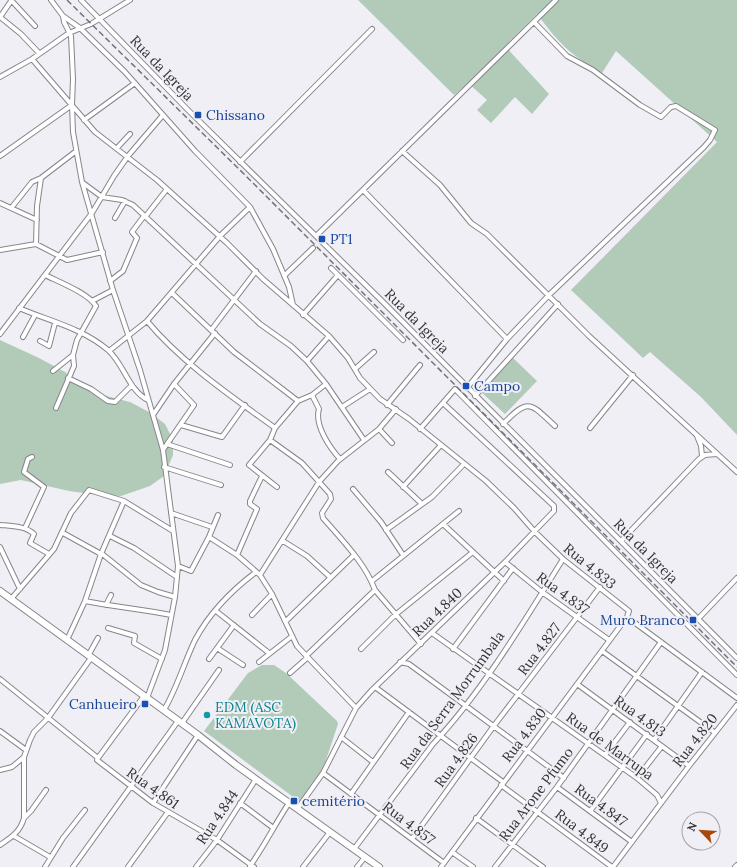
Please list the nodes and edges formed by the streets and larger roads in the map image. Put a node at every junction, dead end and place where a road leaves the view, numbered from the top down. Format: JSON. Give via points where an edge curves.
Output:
{"nodes":[{"id":1,"x":11,"y":0,"type":"edge"},
{"id":2,"x":51,"y":0,"type":"edge"},
{"id":3,"x":81,"y":0,"type":"edge"},
{"id":4,"x":130,"y":0,"type":"edge"},
{"id":5,"x":556,"y":0,"type":"edge"},
{"id":6,"x":63,"y":16,"type":"junction"},
{"id":7,"x":0,"y":17,"type":"edge"},
{"id":8,"x":100,"y":19,"type":"junction"},
{"id":9,"x":534,"y":22,"type":"junction"},
{"id":10,"x":35,"y":26,"type":"dead end"},
{"id":11,"x":80,"y":28,"type":"junction"},
{"id":12,"x":372,"y":29,"type":"dead end"},
{"id":13,"x":69,"y":33,"type":"junction"},
{"id":14,"x":39,"y":54,"type":"junction"},
{"id":15,"x":32,"y":59,"type":"junction"},
{"id":16,"x":1,"y":76,"type":"edge"},
{"id":17,"x":135,"y":83,"type":"junction"},
{"id":18,"x":72,"y":105,"type":"junction"},
{"id":19,"x":163,"y":115,"type":"junction"},
{"id":20,"x":84,"y":120,"type":"junction"},
{"id":21,"x":130,"y":134,"type":"dead end"},
{"id":22,"x":117,"y":148,"type":"junction"},
{"id":23,"x":402,"y":151,"type":"junction"},
{"id":24,"x":75,"y":152,"type":"junction"},
{"id":25,"x":0,"y":156,"type":"edge"},
{"id":26,"x":128,"y":156,"type":"junction"},
{"id":27,"x":240,"y":162,"type":"junction"},
{"id":28,"x":41,"y":178,"type":"junction"},
{"id":29,"x":82,"y":182,"type":"junction"},
{"id":30,"x":167,"y":190,"type":"junction"},
{"id":31,"x":363,"y":190,"type":"junction"},
{"id":32,"x":102,"y":197,"type":"junction"},
{"id":33,"x":125,"y":201,"type":"junction"},
{"id":34,"x":0,"y":203,"type":"edge"},
{"id":35,"x":12,"y":207,"type":"junction"},
{"id":36,"x":250,"y":207,"type":"junction"},
{"id":37,"x":92,"y":212,"type":"junction"},
{"id":38,"x":144,"y":217,"type":"junction"},
{"id":39,"x":115,"y":218,"type":"dead end"},
{"id":40,"x":37,"y":220,"type":"junction"},
{"id":41,"x":220,"y":236,"type":"junction"},
{"id":42,"x":316,"y":236,"type":"junction"},
{"id":43,"x":36,"y":244,"type":"junction"},
{"id":44,"x":312,"y":248,"type":"dead end"},
{"id":45,"x":0,"y":250,"type":"edge"},
{"id":46,"x":103,"y":252,"type":"junction"},
{"id":47,"x":59,"y":256,"type":"junction"},
{"id":48,"x":197,"y":264,"type":"junction"},
{"id":49,"x":331,"y":268,"type":"dead end"},
{"id":50,"x":256,"y":271,"type":"junction"},
{"id":51,"x":46,"y":275,"type":"junction"},
{"id":52,"x":285,"y":275,"type":"junction"},
{"id":53,"x":338,"y":275,"type":"junction"},
{"id":54,"x":110,"y":281,"type":"junction"},
{"id":55,"x":113,"y":290,"type":"junction"},
{"id":56,"x":172,"y":293,"type":"junction"},
{"id":57,"x":549,"y":295,"type":"junction"},
{"id":58,"x":234,"y":299,"type":"junction"},
{"id":59,"x":92,"y":301,"type":"junction"},
{"id":60,"x":558,"y":304,"type":"junction"},
{"id":61,"x":293,"y":305,"type":"junction"},
{"id":62,"x":19,"y":308,"type":"junction"},
{"id":63,"x":35,"y":315,"type":"junction"},
{"id":64,"x":303,"y":315,"type":"junction"},
{"id":65,"x":147,"y":321,"type":"junction"},
{"id":66,"x":56,"y":323,"type":"junction"},
{"id":67,"x":212,"y":329,"type":"junction"},
{"id":68,"x":81,"y":332,"type":"junction"},
{"id":69,"x":215,"y":333,"type":"junction"},
{"id":70,"x":0,"y":334,"type":"edge"},
{"id":71,"x":129,"y":336,"type":"junction"},
{"id":72,"x":329,"y":336,"type":"junction"},
{"id":73,"x":23,"y":337,"type":"dead end"},
{"id":74,"x":507,"y":339,"type":"junction"},
{"id":75,"x":403,"y":340,"type":"dead end"},
{"id":76,"x":40,"y":341,"type":"dead end"},
{"id":77,"x":110,"y":351,"type":"junction"},
{"id":78,"x":374,"y":352,"type":"dead end"},
{"id":79,"x":73,"y":355,"type":"junction"},
{"id":80,"x":307,"y":361,"type":"junction"},
{"id":81,"x":191,"y":364,"type":"junction"},
{"id":82,"x":420,"y":365,"type":"dead end"},
{"id":83,"x":355,"y":369,"type":"junction"},
{"id":84,"x":53,"y":371,"type":"dead end"},
{"id":85,"x":633,"y":375,"type":"junction"},
{"id":86,"x":68,"y":378,"type":"junction"},
{"id":87,"x":174,"y":384,"type":"junction"},
{"id":88,"x":326,"y":384,"type":"junction"},
{"id":89,"x":132,"y":385,"type":"junction"},
{"id":90,"x":467,"y":388,"type":"junction"},
{"id":91,"x":370,"y":389,"type":"junction"},
{"id":92,"x":312,"y":395,"type":"junction"},
{"id":93,"x":475,"y":396,"type":"junction"},
{"id":94,"x":148,"y":400,"type":"junction"},
{"id":95,"x":298,"y":401,"type":"junction"},
{"id":96,"x":443,"y":403,"type":"junction"},
{"id":97,"x":245,"y":405,"type":"junction"},
{"id":98,"x":387,"y":405,"type":"junction"},
{"id":99,"x":342,"y":407,"type":"junction"},
{"id":100,"x":56,"y":408,"type":"dead end"},
{"id":101,"x":396,"y":409,"type":"junction"},
{"id":102,"x":153,"y":415,"type":"junction"},
{"id":103,"x":503,"y":424,"type":"junction"},
{"id":104,"x":181,"y":425,"type":"junction"},
{"id":105,"x":555,"y":426,"type":"dead end"},
{"id":106,"x":275,"y":428,"type":"junction"},
{"id":107,"x":420,"y":428,"type":"junction"},
{"id":108,"x":590,"y":428,"type":"dead end"},
{"id":109,"x":379,"y":429,"type":"junction"},
{"id":110,"x":696,"y":434,"type":"junction"},
{"id":111,"x":270,"y":440,"type":"junction"},
{"id":112,"x":364,"y":440,"type":"junction"},
{"id":113,"x":392,"y":443,"type":"dead end"},
{"id":114,"x":167,"y":444,"type":"junction"},
{"id":115,"x":442,"y":445,"type":"junction"},
{"id":116,"x":162,"y":450,"type":"junction"},
{"id":117,"x":718,"y":454,"type":"junction"},
{"id":118,"x":702,"y":456,"type":"junction"},
{"id":119,"x":32,"y":457,"type":"dead end"},
{"id":120,"x":340,"y":459,"type":"junction"},
{"id":121,"x":464,"y":464,"type":"junction"},
{"id":122,"x":230,"y":465,"type":"dead end"},
{"id":123,"x":164,"y":467,"type":"junction"},
{"id":124,"x":388,"y":472,"type":"dead end"},
{"id":125,"x":737,"y":472,"type":"edge"},
{"id":126,"x":262,"y":476,"type":"junction"},
{"id":127,"x":319,"y":482,"type":"junction"},
{"id":128,"x":221,"y":485,"type":"dead end"},
{"id":129,"x":277,"y":487,"type":"dead end"},
{"id":130,"x":403,"y":487,"type":"junction"},
{"id":131,"x":353,"y":489,"type":"dead end"},
{"id":132,"x":124,"y":501,"type":"junction"},
{"id":133,"x":422,"y":504,"type":"junction"},
{"id":134,"x":458,"y":511,"type":"dead end"},
{"id":135,"x":171,"y":513,"type":"junction"},
{"id":136,"x":218,"y":515,"type":"dead end"},
{"id":137,"x":443,"y":524,"type":"junction"},
{"id":138,"x":0,"y":525,"type":"edge"},
{"id":139,"x":212,"y":527,"type":"junction"},
{"id":140,"x":25,"y":528,"type":"junction"},
{"id":141,"x":386,"y":530,"type":"junction"},
{"id":142,"x":172,"y":531,"type":"junction"},
{"id":143,"x":535,"y":532,"type":"junction"},
{"id":144,"x":63,"y":533,"type":"junction"},
{"id":145,"x":110,"y":536,"type":"junction"},
{"id":146,"x":210,"y":537,"type":"junction"},
{"id":147,"x":283,"y":541,"type":"junction"},
{"id":148,"x":621,"y":542,"type":"junction"},
{"id":149,"x":0,"y":547,"type":"edge"},
{"id":150,"x":473,"y":552,"type":"junction"},
{"id":151,"x":49,"y":554,"type":"junction"},
{"id":152,"x":101,"y":554,"type":"junction"},
{"id":153,"x":237,"y":555,"type":"junction"},
{"id":154,"x":354,"y":555,"type":"junction"},
{"id":155,"x":403,"y":555,"type":"junction"},
{"id":156,"x":563,"y":559,"type":"junction"},
{"id":157,"x":505,"y":562,"type":"junction"},
{"id":158,"x":178,"y":566,"type":"junction"},
{"id":159,"x":513,"y":568,"type":"junction"},
{"id":160,"x":494,"y":573,"type":"junction"},
{"id":161,"x":258,"y":574,"type":"junction"},
{"id":162,"x":177,"y":577,"type":"junction"},
{"id":163,"x":330,"y":577,"type":"junction"},
{"id":164,"x":737,"y":578,"type":"edge"},
{"id":165,"x":372,"y":580,"type":"junction"},
{"id":166,"x":504,"y":581,"type":"junction"},
{"id":167,"x":600,"y":587,"type":"junction"},
{"id":168,"x":20,"y":589,"type":"junction"},
{"id":169,"x":375,"y":590,"type":"junction"},
{"id":170,"x":0,"y":591,"type":"edge"},
{"id":171,"x":542,"y":592,"type":"junction"},
{"id":172,"x":272,"y":594,"type":"junction"},
{"id":173,"x":110,"y":595,"type":"dead end"},
{"id":174,"x":175,"y":597,"type":"junction"},
{"id":175,"x":11,"y":599,"type":"junction"},
{"id":176,"x":85,"y":601,"type":"junction"},
{"id":177,"x":106,"y":605,"type":"junction"},
{"id":178,"x":216,"y":610,"type":"junction"},
{"id":179,"x":171,"y":615,"type":"junction"},
{"id":180,"x":252,"y":615,"type":"dead end"},
{"id":181,"x":396,"y":615,"type":"junction"},
{"id":182,"x":577,"y":616,"type":"junction"},
{"id":183,"x":627,"y":617,"type":"junction"},
{"id":184,"x":698,"y":619,"type":"junction"},
{"id":185,"x":286,"y":621,"type":"junction"},
{"id":186,"x":234,"y":625,"type":"junction"},
{"id":187,"x":108,"y":628,"type":"dead end"},
{"id":188,"x":432,"y":633,"type":"junction"},
{"id":189,"x":291,"y":637,"type":"junction"},
{"id":190,"x":98,"y":638,"type":"dead end"},
{"id":191,"x":67,"y":640,"type":"junction"},
{"id":192,"x":609,"y":640,"type":"junction"},
{"id":193,"x":661,"y":642,"type":"junction"},
{"id":194,"x":421,"y":644,"type":"junction"},
{"id":195,"x":217,"y":648,"type":"junction"},
{"id":196,"x":361,"y":649,"type":"dead end"},
{"id":197,"x":453,"y":649,"type":"junction"},
{"id":198,"x":602,"y":650,"type":"junction"},
{"id":199,"x":269,"y":653,"type":"junction"},
{"id":200,"x":409,"y":654,"type":"junction"},
{"id":201,"x":90,"y":657,"type":"junction"},
{"id":202,"x":306,"y":657,"type":"junction"},
{"id":203,"x":737,"y":658,"type":"edge"},
{"id":204,"x":162,"y":659,"type":"junction"},
{"id":205,"x":208,"y":659,"type":"dead end"},
{"id":206,"x":259,"y":662,"type":"dead end"},
{"id":207,"x":400,"y":662,"type":"junction"},
{"id":208,"x":409,"y":664,"type":"junction"},
{"id":209,"x":243,"y":666,"type":"dead end"},
{"id":210,"x":220,"y":670,"type":"dead end"},
{"id":211,"x":702,"y":672,"type":"junction"},
{"id":212,"x":290,"y":673,"type":"dead end"},
{"id":213,"x":488,"y":673,"type":"junction"},
{"id":214,"x":737,"y":675,"type":"edge"},
{"id":215,"x":636,"y":676,"type":"junction"},
{"id":216,"x":0,"y":679,"type":"edge"},
{"id":217,"x":578,"y":684,"type":"junction"},
{"id":218,"x":376,"y":687,"type":"junction"},
{"id":219,"x":519,"y":694,"type":"junction"},
{"id":220,"x":146,"y":697,"type":"junction"},
{"id":221,"x":737,"y":698,"type":"edge"},
{"id":222,"x":465,"y":705,"type":"junction"},
{"id":223,"x":737,"y":705,"type":"edge"},
{"id":224,"x":678,"y":706,"type":"junction"},
{"id":225,"x":356,"y":708,"type":"junction"},
{"id":226,"x":612,"y":708,"type":"junction"},
{"id":227,"x":164,"y":710,"type":"junction"},
{"id":228,"x":409,"y":712,"type":"junction"},
{"id":229,"x":551,"y":717,"type":"junction"},
{"id":230,"x":48,"y":718,"type":"junction"},
{"id":231,"x":180,"y":722,"type":"junction"},
{"id":232,"x":630,"y":722,"type":"junction"},
{"id":233,"x":493,"y":727,"type":"junction"},
{"id":234,"x":0,"y":731,"type":"edge"},
{"id":235,"x":714,"y":732,"type":"junction"},
{"id":236,"x":647,"y":734,"type":"junction"},
{"id":237,"x":198,"y":735,"type":"junction"},
{"id":238,"x":440,"y":737,"type":"junction"},
{"id":239,"x":341,"y":738,"type":"junction"},
{"id":240,"x":654,"y":740,"type":"junction"},
{"id":241,"x":588,"y":743,"type":"junction"},
{"id":242,"x":662,"y":746,"type":"junction"},
{"id":243,"x":26,"y":750,"type":"junction"},
{"id":244,"x":526,"y":751,"type":"junction"},
{"id":245,"x":605,"y":755,"type":"junction"},
{"id":246,"x":24,"y":757,"type":"junction"},
{"id":247,"x":98,"y":758,"type":"junction"},
{"id":248,"x":471,"y":759,"type":"junction"},
{"id":249,"x":373,"y":762,"type":"junction"},
{"id":250,"x":689,"y":766,"type":"junction"},
{"id":251,"x":623,"y":768,"type":"junction"},
{"id":252,"x":0,"y":770,"type":"edge"},
{"id":253,"x":324,"y":773,"type":"junction"},
{"id":254,"x":564,"y":778,"type":"junction"},
{"id":255,"x":637,"y":778,"type":"junction"},
{"id":256,"x":256,"y":779,"type":"junction"},
{"id":257,"x":502,"y":784,"type":"junction"},
{"id":258,"x":132,"y":787,"type":"junction"},
{"id":259,"x":557,"y":787,"type":"junction"},
{"id":260,"x":46,"y":790,"type":"dead end"},
{"id":261,"x":351,"y":794,"type":"junction"},
{"id":262,"x":657,"y":795,"type":"junction"},
{"id":263,"x":666,"y":796,"type":"junction"},
{"id":264,"x":153,"y":803,"type":"junction"},
{"id":265,"x":240,"y":803,"type":"junction"},
{"id":266,"x":290,"y":803,"type":"junction"},
{"id":267,"x":661,"y":803,"type":"junction"},
{"id":268,"x":298,"y":808,"type":"junction"},
{"id":269,"x":85,"y":810,"type":"dead end"},
{"id":270,"x":591,"y":810,"type":"junction"},
{"id":271,"x":168,"y":812,"type":"junction"},
{"id":272,"x":538,"y":812,"type":"junction"},
{"id":273,"x":380,"y":816,"type":"junction"},
{"id":274,"x":24,"y":818,"type":"junction"},
{"id":275,"x":476,"y":818,"type":"junction"},
{"id":276,"x":272,"y":827,"type":"junction"},
{"id":277,"x":330,"y":832,"type":"junction"},
{"id":278,"x":14,"y":836,"type":"junction"},
{"id":279,"x":412,"y":839,"type":"junction"},
{"id":280,"x":216,"y":840,"type":"junction"},
{"id":281,"x":632,"y":842,"type":"junction"},
{"id":282,"x":512,"y":844,"type":"junction"},
{"id":283,"x":0,"y":845,"type":"edge"},
{"id":284,"x":354,"y":849,"type":"junction"},
{"id":285,"x":452,"y":852,"type":"junction"},
{"id":286,"x":50,"y":857,"type":"junction"},
{"id":287,"x":365,"y":857,"type":"junction"},
{"id":288,"x":444,"y":863,"type":"junction"},
{"id":289,"x":252,"y":866,"type":"edge"},
{"id":290,"x":45,"y":867,"type":"edge"},
{"id":291,"x":73,"y":867,"type":"edge"},
{"id":292,"x":128,"y":867,"type":"edge"},
{"id":293,"x":196,"y":867,"type":"edge"},
{"id":294,"x":303,"y":867,"type":"edge"},
{"id":295,"x":357,"y":867,"type":"edge"},
{"id":296,"x":379,"y":867,"type":"edge"},
{"id":297,"x":441,"y":867,"type":"edge"},
{"id":298,"x":473,"y":867,"type":"edge"},
{"id":299,"x":495,"y":867,"type":"edge"},
{"id":300,"x":543,"y":867,"type":"edge"},
{"id":301,"x":612,"y":867,"type":"edge"}],
"edges":[{"from":1,"to":7,"type":"street"},
{"from":1,"to":10,"type":"street"},
{"from":2,"to":6,"type":"street"},
{"from":3,"to":8,"type":"street","name":"Rua da Igreja"},
{"from":4,"to":8,"type":"street"},
{"from":5,"to":9,"type":"street"},
{"from":6,"to":11,"type":"street"},
{"from":6,"to":13,"type":"street"},
{"from":7,"to":14,"type":"street","via":[[21,34]]},
{"from":8,"to":11,"type":"street"},
{"from":8,"to":27,"type":"street","name":"Rua da Igreja"},
{"from":9,"to":23,"type":"street"},
{"from":9,"to":57,"type":"street","via":[[568,56],[593,70],[651,111],[662,116],[671,107],[676,106],[715,130],[704,147]]},
{"from":11,"to":13,"type":"street"},
{"from":11,"to":17,"type":"street"},
{"from":12,"to":27,"type":"street"},
{"from":13,"to":14,"type":"street"},
{"from":13,"to":18,"type":"street","via":[[72,48]]},
{"from":14,"to":15,"type":"street"},
{"from":15,"to":16,"type":"street"},
{"from":15,"to":18,"type":"street","name":"Rua 4.833"},
{"from":17,"to":19,"type":"street"},
{"from":17,"to":20,"type":"street"},
{"from":18,"to":20,"type":"street","name":"Rua 4.833"},
{"from":18,"to":24,"type":"street"},
{"from":18,"to":25,"type":"street"},
{"from":19,"to":26,"type":"street"},
{"from":19,"to":36,"type":"street"},
{"from":20,"to":22,"type":"street","name":"Rua 4.833","via":[[95,132]]},
{"from":21,"to":22,"type":"street"},
{"from":22,"to":26,"type":"street","name":"Rua 4.833"},
{"from":23,"to":31,"type":"street"},
{"from":23,"to":57,"type":"street","via":[[440,185],[472,223],[487,234]]},
{"from":24,"to":28,"type":"street"},
{"from":24,"to":29,"type":"street"},
{"from":26,"to":30,"type":"street","name":"Rua 4.833"},
{"from":26,"to":32,"type":"street"},
{"from":27,"to":42,"type":"street","name":"Rua da Igreja"},
{"from":28,"to":35,"type":"street","via":[[32,182]]},
{"from":28,"to":40,"type":"street"},
{"from":29,"to":32,"type":"street"},
{"from":29,"to":37,"type":"street"},
{"from":30,"to":38,"type":"street"},
{"from":30,"to":41,"type":"street","name":"Rua 4.833"},
{"from":31,"to":42,"type":"street"},
{"from":31,"to":74,"type":"street"},
{"from":32,"to":33,"type":"street"},
{"from":32,"to":37,"type":"street"},
{"from":33,"to":38,"type":"street","via":[[133,205]]},
{"from":33,"to":39,"type":"street"},
{"from":34,"to":35,"type":"street"},
{"from":35,"to":40,"type":"street"},
{"from":36,"to":41,"type":"street"},
{"from":36,"to":52,"type":"street"},
{"from":37,"to":46,"type":"street"},
{"from":37,"to":47,"type":"street"},
{"from":38,"to":48,"type":"street"},
{"from":38,"to":54,"type":"street","via":[[132,232],[137,238],[123,271]]},
{"from":40,"to":43,"type":"street"},
{"from":41,"to":48,"type":"street"},
{"from":41,"to":50,"type":"street","name":"Rua 4.833"},
{"from":42,"to":90,"type":"street","name":"Rua da Igreja"},
{"from":43,"to":45,"type":"street"},
{"from":43,"to":47,"type":"street"},
{"from":44,"to":52,"type":"street"},
{"from":46,"to":47,"type":"street","via":[[72,259]]},
{"from":46,"to":54,"type":"street"},
{"from":47,"to":51,"type":"street"},
{"from":48,"to":56,"type":"street"},
{"from":48,"to":58,"type":"street"},
{"from":49,"to":53,"type":"street"},
{"from":50,"to":58,"type":"street"},
{"from":50,"to":61,"type":"street","name":"Rua 4.833"},
{"from":51,"to":59,"type":"street"},
{"from":51,"to":62,"type":"street"},
{"from":52,"to":61,"type":"street"},
{"from":53,"to":64,"type":"street"},
{"from":53,"to":75,"type":"street"},
{"from":54,"to":55,"type":"street"},
{"from":55,"to":59,"type":"street"},
{"from":55,"to":71,"type":"street"},
{"from":56,"to":65,"type":"street"},
{"from":56,"to":67,"type":"street"},
{"from":57,"to":60,"type":"street"},
{"from":57,"to":74,"type":"street"},
{"from":58,"to":67,"type":"street"},
{"from":58,"to":80,"type":"street","via":[[267,330],[291,346]]},
{"from":59,"to":68,"type":"street","via":[[96,309]]},
{"from":60,"to":85,"type":"street"},
{"from":60,"to":93,"type":"street"},
{"from":61,"to":64,"type":"street","name":"Rua 4.833"},
{"from":62,"to":63,"type":"street"},
{"from":62,"to":70,"type":"street"},
{"from":63,"to":66,"type":"street"},
{"from":63,"to":73,"type":"street"},
{"from":64,"to":72,"type":"street","name":"Rua 4.833"},
{"from":65,"to":71,"type":"street"},
{"from":65,"to":81,"type":"street"},
{"from":66,"to":68,"type":"street"},
{"from":66,"to":76,"type":"street","via":[[49,346]]},
{"from":67,"to":69,"type":"street"},
{"from":68,"to":77,"type":"street"},
{"from":68,"to":79,"type":"street"},
{"from":69,"to":81,"type":"street"},
{"from":69,"to":95,"type":"street","via":[[258,371]]},
{"from":71,"to":77,"type":"street"},
{"from":71,"to":94,"type":"street"},
{"from":72,"to":80,"type":"street"},
{"from":72,"to":83,"type":"street","name":"Rua 4.833"},
{"from":74,"to":90,"type":"street"},
{"from":77,"to":89,"type":"street"},
{"from":78,"to":83,"type":"street"},
{"from":79,"to":84,"type":"street"},
{"from":79,"to":86,"type":"street","via":[[74,362]]},
{"from":80,"to":88,"type":"street"},
{"from":81,"to":87,"type":"street"},
{"from":81,"to":97,"type":"street"},
{"from":82,"to":98,"type":"street"},
{"from":83,"to":91,"type":"street","name":"Rua 4.833"},
{"from":85,"to":108,"type":"street"},
{"from":85,"to":110,"type":"street"},
{"from":86,"to":89,"type":"street","via":[[111,402],[115,402]]},
{"from":86,"to":100,"type":"street"},
{"from":87,"to":102,"type":"street"},
{"from":87,"to":104,"type":"street","via":[[194,405]]},
{"from":88,"to":92,"type":"street"},
{"from":88,"to":99,"type":"street"},
{"from":89,"to":94,"type":"street"},
{"from":90,"to":93,"type":"street","name":"Rua da Igreja"},
{"from":91,"to":98,"type":"street","name":"Rua 4.833"},
{"from":91,"to":99,"type":"street"},
{"from":92,"to":95,"type":"street"},
{"from":92,"to":120,"type":"street","via":[[319,409],[326,442]]},
{"from":93,"to":103,"type":"street","name":"Rua da Igreja"},
{"from":94,"to":102,"type":"street"},
{"from":95,"to":106,"type":"street"},
{"from":96,"to":107,"type":"street"},
{"from":96,"to":143,"type":"street","name":"Rua 4.840","via":[[554,506],[554,511]]},
{"from":96,"to":214,"type":"street","name":"Rua da Igreja","via":[[455,389]]},
{"from":97,"to":104,"type":"street","via":[[222,437]]},
{"from":97,"to":106,"type":"street"},
{"from":98,"to":101,"type":"street","name":"Rua 4.833"},
{"from":99,"to":112,"type":"street"},
{"from":101,"to":107,"type":"street","name":"Rua 4.833"},
{"from":101,"to":109,"type":"street"},
{"from":102,"to":116,"type":"street"},
{"from":103,"to":105,"type":"street","via":[[518,409],[528,405],[535,407]]},
{"from":103,"to":148,"type":"street","name":"Rua da Igreja"},
{"from":104,"to":114,"type":"street"},
{"from":106,"to":111,"type":"street"},
{"from":107,"to":115,"type":"street","name":"Rua 4.833"},
{"from":109,"to":112,"type":"street"},
{"from":109,"to":113,"type":"street"},
{"from":110,"to":117,"type":"street"},
{"from":110,"to":118,"type":"street"},
{"from":111,"to":126,"type":"street","via":[[249,465]]},
{"from":111,"to":127,"type":"street","via":[[292,454]]},
{"from":112,"to":120,"type":"street"},
{"from":114,"to":116,"type":"street"},
{"from":114,"to":122,"type":"street"},
{"from":115,"to":121,"type":"street","name":"Rua 4.833"},
{"from":115,"to":130,"type":"street"},
{"from":116,"to":123,"type":"street"},
{"from":117,"to":118,"type":"street"},
{"from":117,"to":125,"type":"street"},
{"from":118,"to":148,"type":"street"},
{"from":119,"to":140,"type":"street","via":[[28,459],[24,472],[44,487]]},
{"from":120,"to":127,"type":"street"},
{"from":121,"to":133,"type":"street"},
{"from":121,"to":143,"type":"street","name":"Rua 4.833","via":[[494,488]]},
{"from":123,"to":128,"type":"street"},
{"from":123,"to":135,"type":"street"},
{"from":124,"to":130,"type":"street"},
{"from":126,"to":129,"type":"street"},
{"from":126,"to":153,"type":"street","via":[[250,501],[257,509]]},
{"from":127,"to":147,"type":"street"},
{"from":127,"to":154,"type":"street","via":[[331,497],[322,515]]},
{"from":130,"to":133,"type":"street"},
{"from":131,"to":141,"type":"street"},
{"from":132,"to":142,"type":"street"},
{"from":132,"to":144,"type":"street","via":[[89,490],[71,513]]},
{"from":132,"to":145,"type":"street"},
{"from":133,"to":141,"type":"street"},
{"from":134,"to":137,"type":"street"},
{"from":135,"to":139,"type":"street"},
{"from":135,"to":142,"type":"street"},
{"from":136,"to":139,"type":"street"},
{"from":137,"to":150,"type":"street"},
{"from":137,"to":155,"type":"street"},
{"from":138,"to":140,"type":"street"},
{"from":139,"to":146,"type":"street"},
{"from":140,"to":151,"type":"street","via":[[34,534],[30,543]]},
{"from":141,"to":155,"type":"street"},
{"from":142,"to":158,"type":"street"},
{"from":143,"to":156,"type":"street","name":"Rua 4.833"},
{"from":143,"to":157,"type":"street","name":"Rua 4.840","via":[[526,538]]},
{"from":144,"to":151,"type":"street"},
{"from":144,"to":152,"type":"street"},
{"from":145,"to":152,"type":"street"},
{"from":145,"to":162,"type":"street","via":[[134,548]]},
{"from":146,"to":153,"type":"street"},
{"from":146,"to":158,"type":"street","via":[[191,571]]},
{"from":147,"to":161,"type":"street"},
{"from":147,"to":163,"type":"street","via":[[307,556]]},
{"from":148,"to":184,"type":"street","name":"Rua da Igreja"},
{"from":149,"to":168,"type":"street"},
{"from":150,"to":160,"type":"street"},
{"from":150,"to":181,"type":"street"},
{"from":151,"to":168,"type":"street"},
{"from":152,"to":174,"type":"street","via":[[141,585]]},
{"from":152,"to":176,"type":"street"},
{"from":153,"to":161,"type":"street"},
{"from":154,"to":163,"type":"street"},
{"from":154,"to":165,"type":"street"},
{"from":155,"to":165,"type":"street"},
{"from":156,"to":167,"type":"street","name":"Rua 4.833"},
{"from":156,"to":171,"type":"street","name":"Rua da Serra Morrumbala"},
{"from":157,"to":159,"type":"street","name":"Rua 4.837"},
{"from":157,"to":160,"type":"street","name":"Rua 4.840"},
{"from":158,"to":162,"type":"street"},
{"from":159,"to":166,"type":"street"},
{"from":159,"to":171,"type":"street","name":"Rua 4.837"},
{"from":160,"to":166,"type":"street"},
{"from":160,"to":188,"type":"street","name":"Rua 4.840"},
{"from":161,"to":172,"type":"street"},
{"from":161,"to":178,"type":"street","via":[[239,586]]},
{"from":162,"to":174,"type":"street"},
{"from":163,"to":185,"type":"street"},
{"from":164,"to":184,"type":"street"},
{"from":165,"to":169,"type":"street"},
{"from":166,"to":197,"type":"street"},
{"from":167,"to":182,"type":"street","name":"Rua 4.827"},
{"from":167,"to":183,"type":"street","name":"Rua 4.833","via":[[627,609]]},
{"from":168,"to":175,"type":"street"},
{"from":169,"to":181,"type":"street"},
{"from":169,"to":202,"type":"street"},
{"from":170,"to":175,"type":"street"},
{"from":171,"to":182,"type":"street","name":"Rua 4.837"},
{"from":171,"to":213,"type":"street","name":"Rua da Serra Morrumbala"},
{"from":172,"to":180,"type":"street"},
{"from":172,"to":185,"type":"street"},
{"from":173,"to":177,"type":"street"},
{"from":174,"to":179,"type":"street"},
{"from":175,"to":191,"type":"street"},
{"from":176,"to":177,"type":"street"},
{"from":176,"to":191,"type":"street"},
{"from":177,"to":179,"type":"street"},
{"from":178,"to":186,"type":"street"},
{"from":178,"to":227,"type":"street","via":[[195,641]]},
{"from":179,"to":204,"type":"street"},
{"from":181,"to":194,"type":"street"},
{"from":181,"to":196,"type":"street"},
{"from":182,"to":192,"type":"street","name":"Rua 4.837"},
{"from":182,"to":219,"type":"street","name":"Rua 4.827"},
{"from":183,"to":192,"type":"street","name":"Rua 4.830"},
{"from":183,"to":193,"type":"street"},
{"from":184,"to":203,"type":"street","name":"Rua da Igreja"},
{"from":185,"to":189,"type":"street"},
{"from":186,"to":195,"type":"street"},
{"from":186,"to":199,"type":"street"},
{"from":187,"to":204,"type":"street","via":[[135,636],[134,643]]},
{"from":188,"to":194,"type":"street","name":"Rua 4.840"},
{"from":188,"to":197,"type":"street","name":"Rua de Marrupa"},
{"from":189,"to":199,"type":"street"},
{"from":189,"to":202,"type":"street"},
{"from":190,"to":201,"type":"street"},
{"from":191,"to":201,"type":"street"},
{"from":192,"to":198,"type":"street","name":"Rua 4.830"},
{"from":193,"to":211,"type":"street"},
{"from":193,"to":215,"type":"street","name":"Rua Arone Pfumo"},
{"from":194,"to":200,"type":"street","name":"Rua 4.840"},
{"from":195,"to":205,"type":"street"},
{"from":195,"to":209,"type":"street"},
{"from":197,"to":213,"type":"street","name":"Rua de Marrupa"},
{"from":198,"to":215,"type":"street"},
{"from":198,"to":217,"type":"street","name":"Rua 4.830"},
{"from":199,"to":206,"type":"street"},
{"from":200,"to":207,"type":"street","name":"Rua 4.840"},
{"from":200,"to":208,"type":"street"},
{"from":201,"to":220,"type":"street"},
{"from":201,"to":230,"type":"street"},
{"from":202,"to":212,"type":"street"},
{"from":202,"to":225,"type":"street"},
{"from":204,"to":220,"type":"street"},
{"from":207,"to":208,"type":"street","name":"Rua 4.847"},
{"from":207,"to":218,"type":"street","name":"Rua 4.840"},
{"from":208,"to":222,"type":"street","name":"Rua 4.847"},
{"from":210,"to":231,"type":"street"},
{"from":211,"to":221,"type":"street"},
{"from":211,"to":224,"type":"street"},
{"from":213,"to":219,"type":"street","name":"Rua de Marrupa"},
{"from":213,"to":222,"type":"street","name":"Rua da Serra Morrumbala"},
{"from":215,"to":224,"type":"street"},
{"from":215,"to":226,"type":"street","name":"Rua Arone Pfumo"},
{"from":216,"to":230,"type":"street","name":"Rua 4.861"},
{"from":217,"to":226,"type":"street","name":"Rua 4.813"},
{"from":217,"to":229,"type":"street","name":"Rua 4.830"},
{"from":218,"to":225,"type":"street","name":"Rua 4.840"},
{"from":218,"to":228,"type":"street","name":"Rua 4.849"},
{"from":219,"to":229,"type":"street","name":"Rua de Marrupa"},
{"from":219,"to":233,"type":"street","name":"Rua 4.826"},
{"from":220,"to":227,"type":"street"},
{"from":220,"to":247,"type":"street"},
{"from":222,"to":233,"type":"street","name":"Rua 4.847"},
{"from":222,"to":238,"type":"street","name":"Rua da Serra Morrumbala"},
{"from":223,"to":235,"type":"street","name":"Rua 4.820"},
{"from":224,"to":235,"type":"street"},
{"from":224,"to":240,"type":"street"},
{"from":225,"to":239,"type":"street","name":"Rua 4.840"},
{"from":226,"to":232,"type":"street","name":"Rua 4.813"},
{"from":226,"to":241,"type":"street","name":"Rua Arone Pfumo"},
{"from":227,"to":231,"type":"street"},
{"from":228,"to":238,"type":"street","name":"Rua 4.849"},
{"from":228,"to":249,"type":"street"},
{"from":229,"to":241,"type":"street","name":"Rua de Marrupa"},
{"from":229,"to":244,"type":"street","name":"Rua 4.830"},
{"from":230,"to":243,"type":"street","via":[[34,732]]},
{"from":230,"to":247,"type":"street","name":"Rua 4.861"},
{"from":231,"to":237,"type":"street"},
{"from":231,"to":258,"type":"street"},
{"from":232,"to":236,"type":"street","name":"Rua 4.813"},
{"from":232,"to":245,"type":"street"},
{"from":233,"to":244,"type":"street","name":"Rua 4.847"},
{"from":233,"to":248,"type":"street","name":"Rua 4.826"},
{"from":234,"to":243,"type":"street"},
{"from":235,"to":250,"type":"street","name":"Rua 4.820"},
{"from":236,"to":240,"type":"street","name":"Rua 4.813"},
{"from":236,"to":251,"type":"street"},
{"from":237,"to":256,"type":"street"},
{"from":237,"to":264,"type":"street"},
{"from":238,"to":248,"type":"street","name":"Rua 4.849"},
{"from":238,"to":273,"type":"street","name":"Rua da Serra Morrumbala"},
{"from":239,"to":249,"type":"street"},
{"from":239,"to":253,"type":"street","name":"Rua 4.840"},
{"from":240,"to":242,"type":"street","name":"Rua 4.813"},
{"from":241,"to":245,"type":"street","name":"Rua de Marrupa"},
{"from":241,"to":254,"type":"street","name":"Rua Arone Pfumo"},
{"from":242,"to":250,"type":"street","name":"Rua 4.813"},
{"from":242,"to":255,"type":"street"},
{"from":243,"to":246,"type":"street"},
{"from":244,"to":254,"type":"street","name":"Rua 4.847"},
{"from":244,"to":257,"type":"street","name":"Rua 4.830"},
{"from":245,"to":251,"type":"street","name":"Rua de Marrupa"},
{"from":246,"to":252,"type":"street","via":[[12,767]]},
{"from":246,"to":274,"type":"street"},
{"from":247,"to":258,"type":"street","name":"Rua 4.861","via":[[97,760]]},
{"from":248,"to":257,"type":"street","name":"Rua 4.849"},
{"from":248,"to":279,"type":"street","name":"Rua 4.826"},
{"from":249,"to":261,"type":"street"},
{"from":250,"to":263,"type":"street","name":"Rua 4.820"},
{"from":251,"to":255,"type":"street","name":"Rua de Marrupa"},
{"from":251,"to":270,"type":"street"},
{"from":253,"to":261,"type":"street","name":"Rua 4.857"},
{"from":253,"to":268,"type":"street","name":"Rua 4.840"},
{"from":254,"to":259,"type":"street","name":"Rua Arone Pfumo"},
{"from":255,"to":262,"type":"street","name":"Rua de Marrupa"},
{"from":256,"to":265,"type":"street","name":"Rua 4.844"},
{"from":256,"to":266,"type":"street"},
{"from":257,"to":272,"type":"street","name":"Rua 4.849"},
{"from":257,"to":275,"type":"street","name":"Rua 4.830"},
{"from":258,"to":264,"type":"street","name":"Rua 4.861"},
{"from":258,"to":291,"type":"street"},
{"from":259,"to":270,"type":"street","name":"Rua 4.847"},
{"from":259,"to":272,"type":"street","name":"Rua Arone Pfumo"},
{"from":260,"to":274,"type":"street"},
{"from":261,"to":273,"type":"street","name":"Rua 4.857"},
{"from":262,"to":263,"type":"street"},
{"from":262,"to":267,"type":"street"},
{"from":263,"to":267,"type":"street","name":"Rua 4.820"},
{"from":264,"to":271,"type":"street","name":"Rua 4.861"},
{"from":265,"to":276,"type":"street"},
{"from":265,"to":280,"type":"street","name":"Rua 4.844"},
{"from":266,"to":268,"type":"street"},
{"from":266,"to":276,"type":"street"},
{"from":267,"to":281,"type":"street","name":"Rua 4.820"},
{"from":268,"to":277,"type":"street"},
{"from":269,"to":286,"type":"street"},
{"from":270,"to":281,"type":"street","name":"Rua 4.847"},
{"from":271,"to":280,"type":"street","name":"Rua 4.861"},
{"from":271,"to":292,"type":"street"},
{"from":272,"to":282,"type":"street","name":"Rua Arone Pfumo"},
{"from":272,"to":301,"type":"street","name":"Rua 4.849"},
{"from":273,"to":279,"type":"street","name":"Rua 4.857"},
{"from":273,"to":284,"type":"street","name":"Rua da Serra Morrumbala"},
{"from":274,"to":278,"type":"street","via":[[22,826]]},
{"from":275,"to":282,"type":"street"},
{"from":275,"to":285,"type":"street","name":"Rua 4.830"},
{"from":276,"to":289,"type":"street","via":[[270,836]]},
{"from":277,"to":284,"type":"street"},
{"from":277,"to":294,"type":"street"},
{"from":278,"to":283,"type":"street"},
{"from":278,"to":286,"type":"street"},
{"from":279,"to":288,"type":"street","name":"Rua 4.857"},
{"from":280,"to":289,"type":"street","name":"Rua 4.861"},
{"from":280,"to":293,"type":"street","name":"Rua 4.844"},
{"from":281,"to":301,"type":"street","name":"Rua 4.820"},
{"from":282,"to":299,"type":"street","name":"Rua Arone Pfumo"},
{"from":282,"to":300,"type":"street"},
{"from":284,"to":287,"type":"street"},
{"from":285,"to":288,"type":"street","name":"Rua 4.830"},
{"from":285,"to":298,"type":"street"},
{"from":286,"to":290,"type":"street"},
{"from":287,"to":295,"type":"street"},
{"from":287,"to":296,"type":"street"},
{"from":288,"to":297,"type":"street","name":"Rua 4.830"}]}
